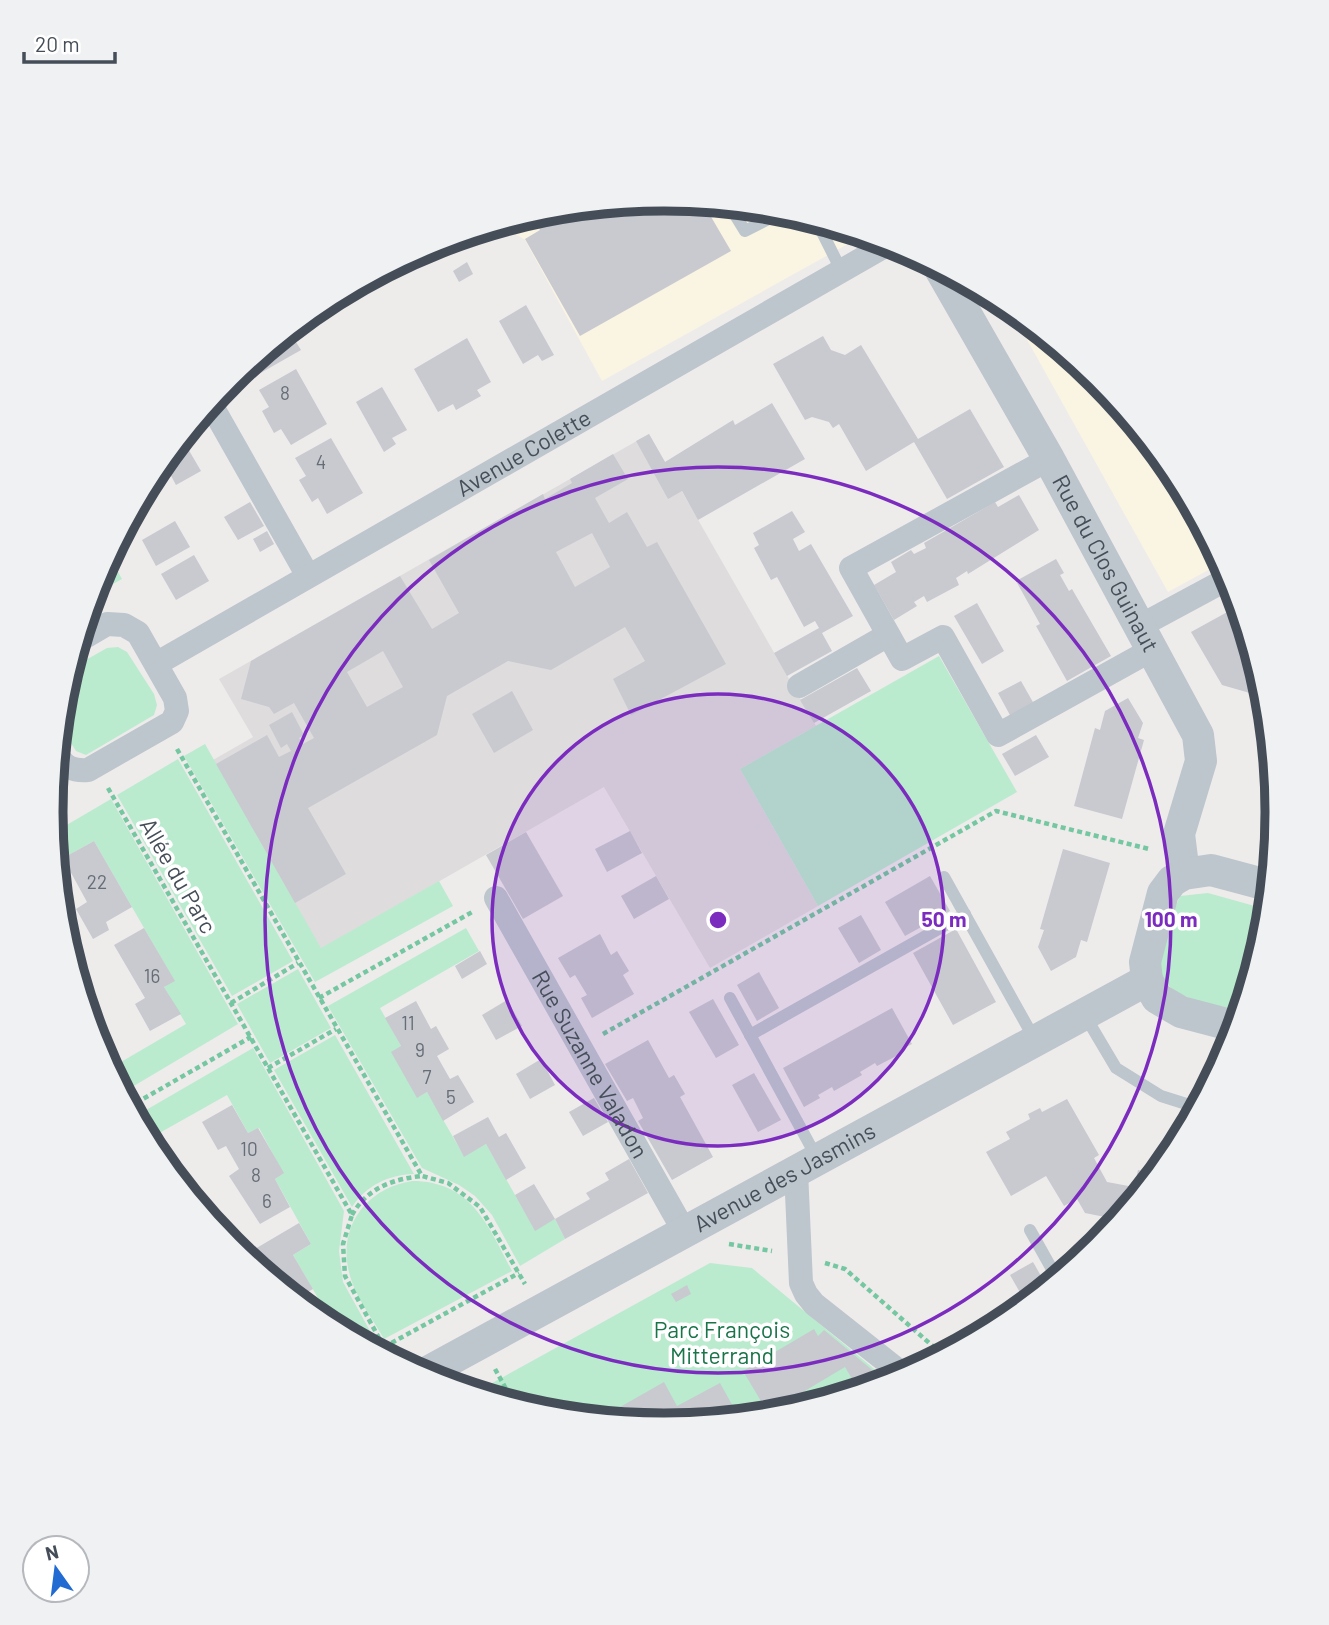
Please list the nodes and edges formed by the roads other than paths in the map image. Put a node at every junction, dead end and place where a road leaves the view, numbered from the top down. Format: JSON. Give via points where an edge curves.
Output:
{"nodes":[{"id":1,"x":736,"y":215,"type":"edge"},
{"id":2,"x":766,"y":220,"type":"edge"},
{"id":3,"x":822,"y":232,"type":"edge"},
{"id":4,"x":878,"y":250,"type":"edge"},
{"id":5,"x":842,"y":272,"type":"junction"},
{"id":6,"x":948,"y":282,"type":"edge"},
{"id":7,"x":215,"y":412,"type":"edge"},
{"id":8,"x":1049,"y":459,"type":"junction"},
{"id":9,"x":308,"y":576,"type":"junction"},
{"id":10,"x":1221,"y":584,"type":"edge"},
{"id":11,"x":91,"y":633,"type":"edge"},
{"id":12,"x":888,"y":635,"type":"junction"},
{"id":13,"x":1146,"y":638,"type":"junction"},
{"id":14,"x":156,"y":664,"type":"junction"},
{"id":15,"x":799,"y":686,"type":"dead end"},
{"id":16,"x":65,"y":765,"type":"edge"},
{"id":17,"x":1184,"y":874,"type":"junction"},
{"id":18,"x":944,"y":877,"type":"dead end"},
{"id":19,"x":1262,"y":884,"type":"edge"},
{"id":20,"x":496,"y":898,"type":"road end"},
{"id":21,"x":965,"y":914,"type":"junction"},
{"id":22,"x":1147,"y":980,"type":"junction"},
{"id":23,"x":730,"y":998,"type":"dead end"},
{"id":24,"x":1084,"y":1014,"type":"junction"},
{"id":25,"x":1227,"y":1024,"type":"edge"},
{"id":26,"x":750,"y":1035,"type":"junction"},
{"id":27,"x":1035,"y":1041,"type":"junction"},
{"id":28,"x":1189,"y":1105,"type":"edge"},
{"id":29,"x":806,"y":1165,"type":"junction"},
{"id":30,"x":1030,"y":1230,"type":"dead end"},
{"id":31,"x":684,"y":1231,"type":"junction"},
{"id":32,"x":1053,"y":1271,"type":"edge"},
{"id":33,"x":435,"y":1368,"type":"edge"},
{"id":34,"x":894,"y":1368,"type":"edge"}],
"edges":[{"from":1,"to":2,"type":"lane","via":[[745,231]]},
{"from":3,"to":5,"type":"lane"},
{"from":4,"to":5,"type":"street","name":"Avenue Colette"},
{"from":5,"to":9,"type":"street","name":"Avenue Colette"},
{"from":6,"to":8,"type":"street","name":"Rue du Clos Guinaut"},
{"from":7,"to":9,"type":"street"},
{"from":8,"to":12,"type":"street","via":[[851,568]]},
{"from":8,"to":13,"type":"street","name":"Rue du Clos Guinaut"},
{"from":9,"to":14,"type":"street","name":"Avenue Colette"},
{"from":10,"to":13,"type":"street"},
{"from":11,"to":14,"type":"street","via":[[107,624],[124,625],[138,633]]},
{"from":12,"to":13,"type":"street","via":[[902,660],[943,637],[998,735]]},
{"from":12,"to":15,"type":"street"},
{"from":13,"to":17,"type":"street","name":"Rue du Clos Guinaut","via":[[1198,735],[1200,761],[1179,834]]},
{"from":14,"to":16,"type":"street","via":[[175,698],[177,711],[172,722],[88,770]]},
{"from":17,"to":19,"type":"street","via":[[1211,870]]},
{"from":17,"to":22,"type":"street","via":[[1163,893],[1145,962]]},
{"from":18,"to":21,"type":"lane"},
{"from":20,"to":31,"type":"street","name":"Rue Suzanne Valadon"},
{"from":21,"to":26,"type":"lane"},
{"from":21,"to":27,"type":"lane"},
{"from":22,"to":24,"type":"street","name":"Avenue des Jasmins"},
{"from":22,"to":25,"type":"street","via":[[1157,998],[1181,1012]]},
{"from":23,"to":26,"type":"lane"},
{"from":24,"to":27,"type":"street","name":"Avenue des Jasmins"},
{"from":24,"to":28,"type":"lane","via":[[1115,1068],[1161,1096]]},
{"from":26,"to":29,"type":"lane"},
{"from":27,"to":29,"type":"street","name":"Avenue des Jasmins"},
{"from":29,"to":31,"type":"street","name":"Avenue des Jasmins"},
{"from":29,"to":34,"type":"street","via":[[800,1241],[806,1294]]},
{"from":30,"to":32,"type":"lane"},
{"from":31,"to":33,"type":"street","name":"Avenue des Jasmins"}]}
